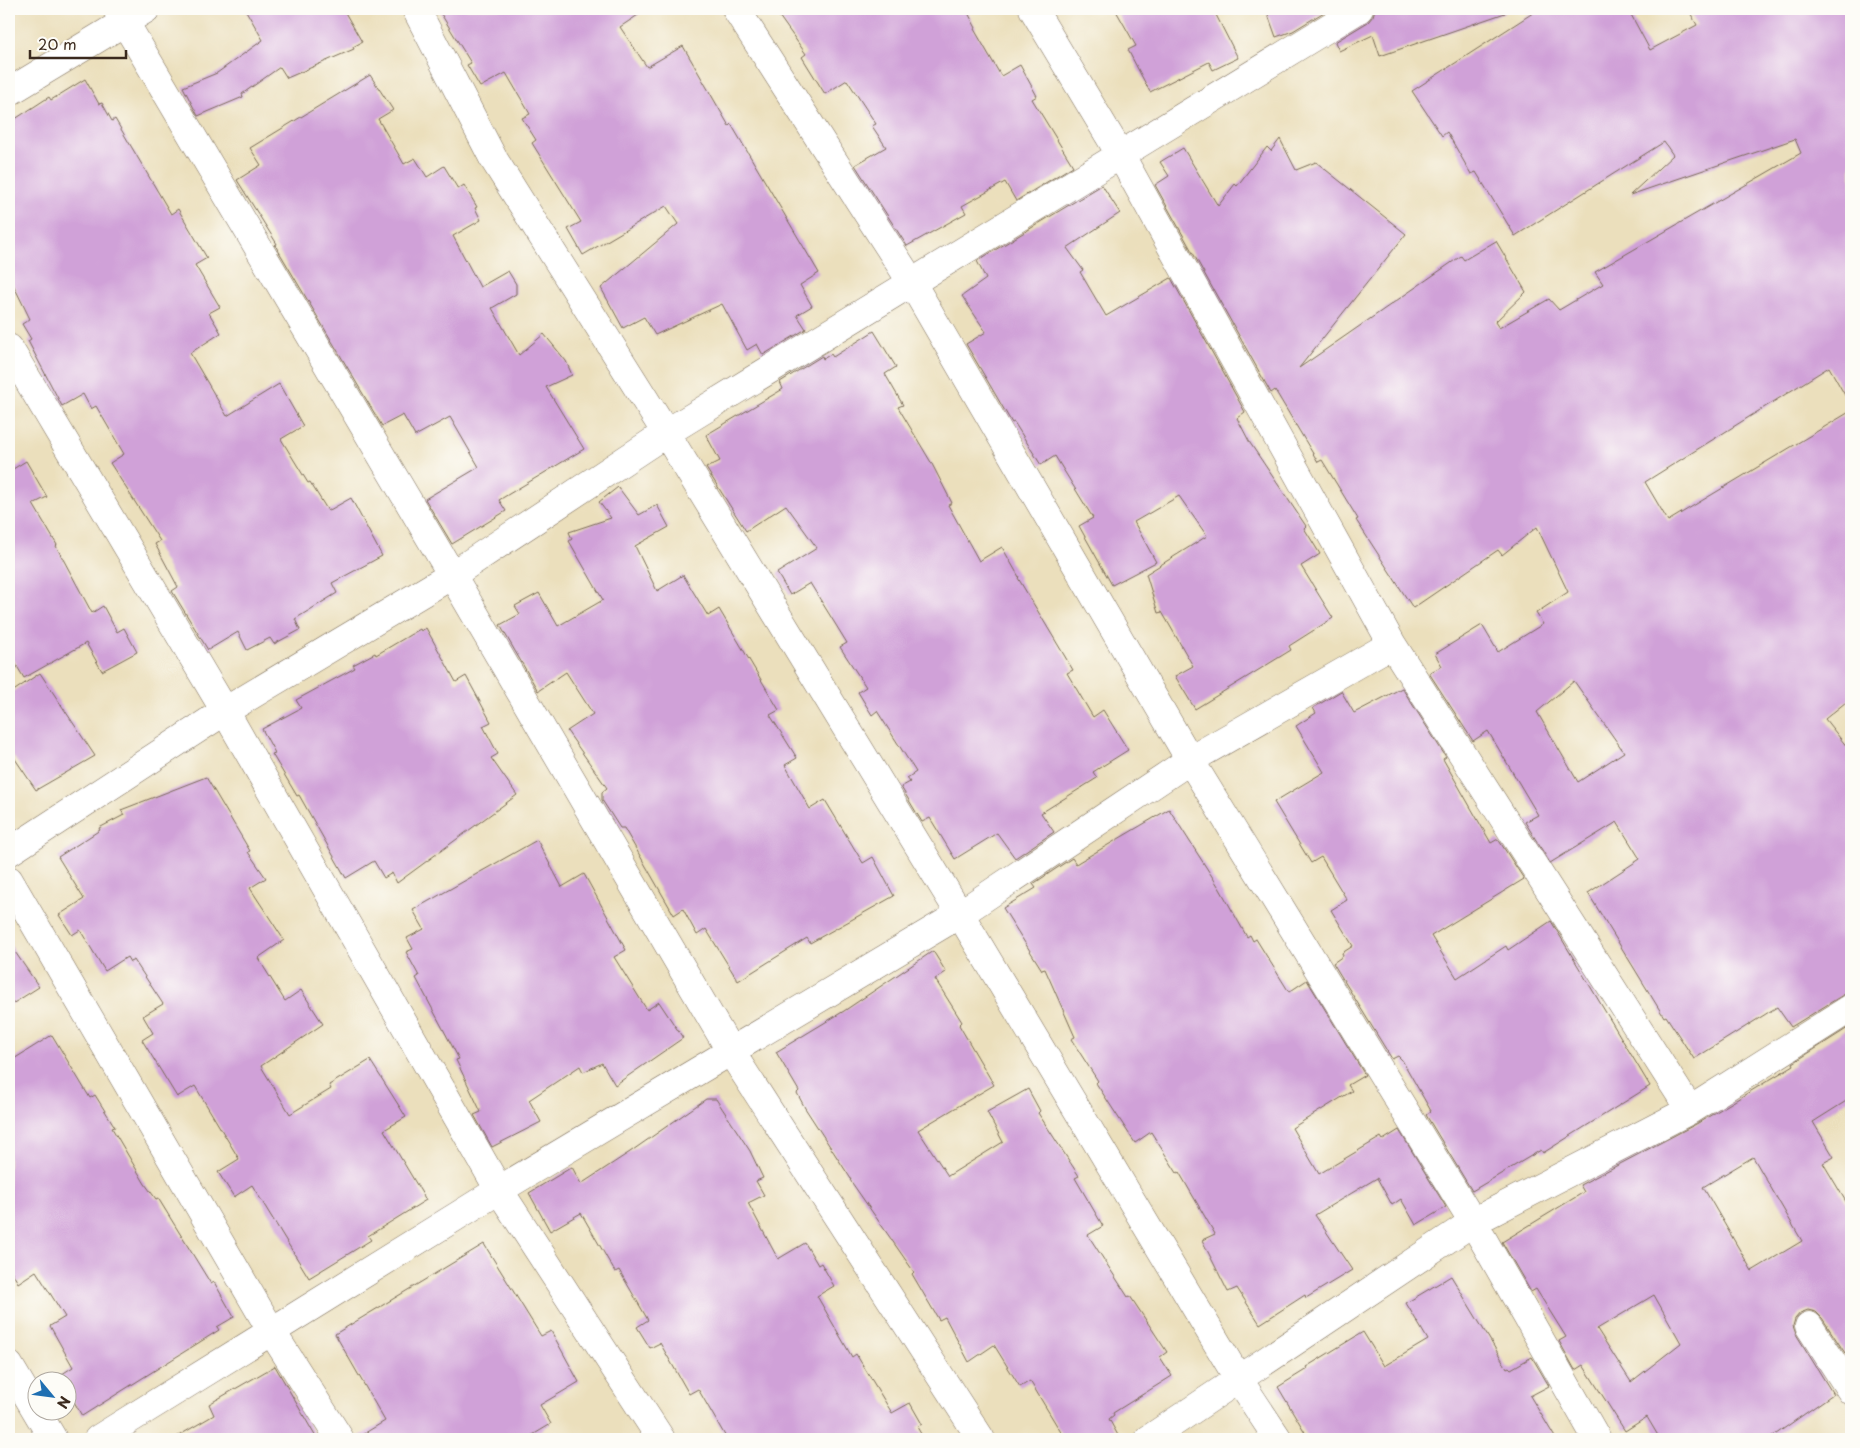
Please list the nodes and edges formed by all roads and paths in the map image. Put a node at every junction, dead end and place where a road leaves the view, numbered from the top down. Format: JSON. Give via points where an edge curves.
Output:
{"nodes":[{"id":1,"x":416,"y":9,"type":"edge"},
{"id":2,"x":736,"y":9,"type":"edge"},
{"id":3,"x":1033,"y":9,"type":"edge"},
{"id":4,"x":1359,"y":9,"type":"edge"},
{"id":5,"x":129,"y":13,"type":"edge"},
{"id":6,"x":9,"y":92,"type":"edge"},
{"id":7,"x":1120,"y":154,"type":"junction"},
{"id":8,"x":912,"y":283,"type":"junction"},
{"id":9,"x":9,"y":348,"type":"edge"},
{"id":10,"x":666,"y":433,"type":"junction"},
{"id":11,"x":452,"y":575,"type":"junction"},
{"id":12,"x":1392,"y":644,"type":"junction"},
{"id":13,"x":225,"y":711,"type":"junction"},
{"id":14,"x":1190,"y":760,"type":"junction"},
{"id":15,"x":9,"y":852,"type":"edge"},
{"id":16,"x":9,"y":880,"type":"edge"},
{"id":17,"x":960,"y":914,"type":"junction"},
{"id":18,"x":1851,"y":1008,"type":"edge"},
{"id":19,"x":731,"y":1052,"type":"junction"},
{"id":20,"x":1690,"y":1110,"type":"junction"},
{"id":21,"x":499,"y":1190,"type":"junction"},
{"id":22,"x":1473,"y":1222,"type":"junction"},
{"id":23,"x":1809,"y":1326,"type":"dead end"},
{"id":24,"x":272,"y":1332,"type":"junction"},
{"id":25,"x":9,"y":1365,"type":"edge"},
{"id":26,"x":1239,"y":1380,"type":"junction"},
{"id":27,"x":1851,"y":1391,"type":"edge"},
{"id":28,"x":53,"y":1439,"type":"edge"},
{"id":29,"x":98,"y":1439,"type":"edge"},
{"id":30,"x":340,"y":1439,"type":"edge"},
{"id":31,"x":661,"y":1439,"type":"edge"},
{"id":32,"x":980,"y":1439,"type":"edge"},
{"id":33,"x":1149,"y":1439,"type":"edge"},
{"id":34,"x":1278,"y":1439,"type":"edge"},
{"id":35,"x":1597,"y":1439,"type":"edge"}],
"edges":[{"from":1,"to":10,"type":"street","via":[[493,158]]},
{"from":2,"to":8,"type":"street"},
{"from":3,"to":7,"type":"street"},
{"from":4,"to":7,"type":"street"},
{"from":5,"to":6,"type":"street"},
{"from":5,"to":11,"type":"street"},
{"from":7,"to":8,"type":"street"},
{"from":7,"to":12,"type":"street"},
{"from":8,"to":10,"type":"street"},
{"from":8,"to":14,"type":"street"},
{"from":9,"to":13,"type":"street"},
{"from":10,"to":11,"type":"street"},
{"from":10,"to":17,"type":"street"},
{"from":11,"to":13,"type":"street"},
{"from":11,"to":19,"type":"street"},
{"from":12,"to":14,"type":"street"},
{"from":12,"to":20,"type":"street"},
{"from":13,"to":15,"type":"street"},
{"from":13,"to":21,"type":"street"},
{"from":14,"to":17,"type":"street"},
{"from":14,"to":22,"type":"street"},
{"from":16,"to":24,"type":"street"},
{"from":17,"to":19,"type":"street"},
{"from":17,"to":26,"type":"street"},
{"from":18,"to":20,"type":"street"},
{"from":19,"to":21,"type":"street"},
{"from":19,"to":32,"type":"street"},
{"from":20,"to":22,"type":"street"},
{"from":21,"to":24,"type":"street"},
{"from":21,"to":31,"type":"street"},
{"from":22,"to":26,"type":"street"},
{"from":22,"to":35,"type":"street"},
{"from":23,"to":27,"type":"street"},
{"from":24,"to":29,"type":"street"},
{"from":24,"to":30,"type":"street"},
{"from":25,"to":28,"type":"street"},
{"from":26,"to":33,"type":"street"},
{"from":26,"to":34,"type":"street"}]}
